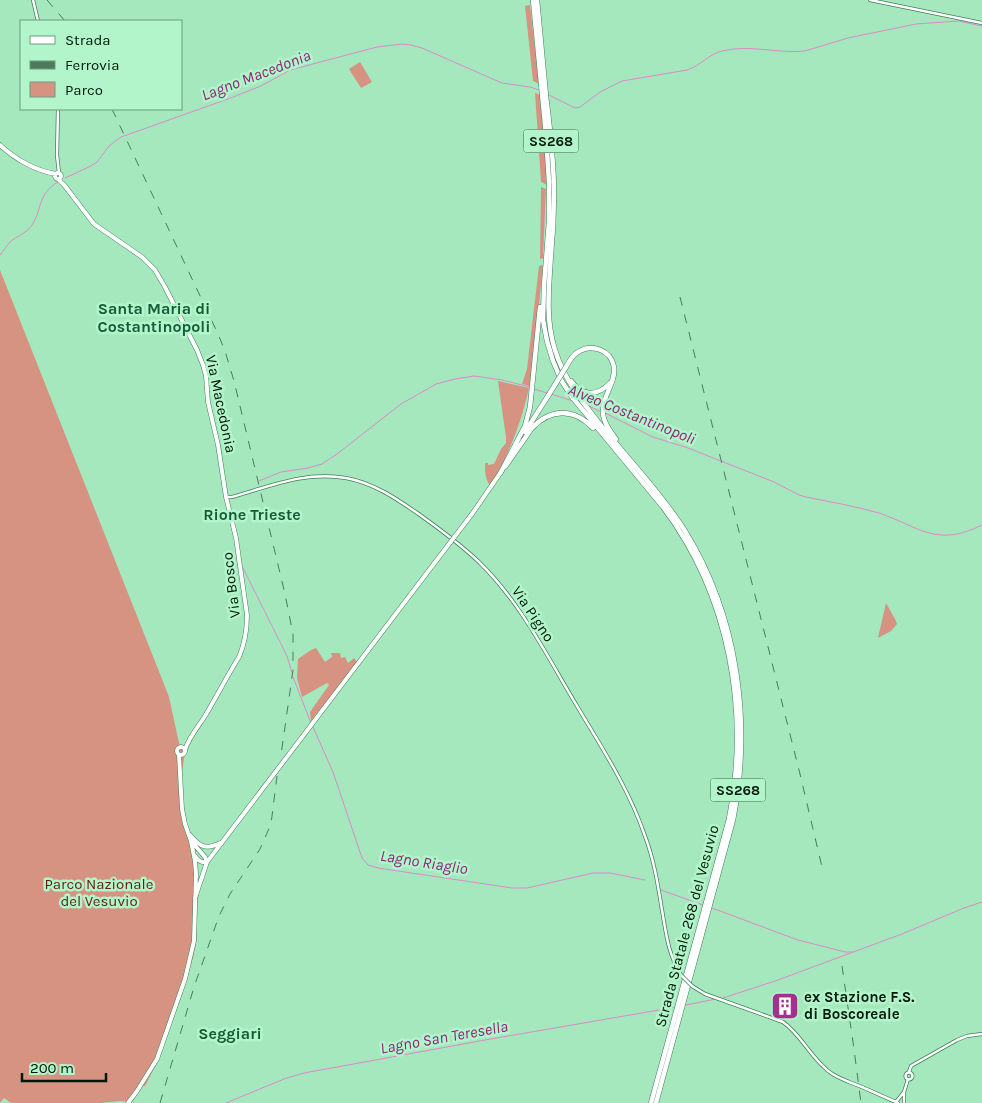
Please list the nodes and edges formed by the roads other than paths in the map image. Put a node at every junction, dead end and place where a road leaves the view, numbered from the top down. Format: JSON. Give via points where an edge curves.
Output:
{"nodes":[{"id":1,"x":33,"y":0,"type":"edge"},
{"id":2,"x":538,"y":0,"type":"edge"},
{"id":3,"x":870,"y":0,"type":"edge"},
{"id":4,"x":533,"y":2,"type":"edge"},
{"id":5,"x":38,"y":20,"type":"edge"},
{"id":6,"x":982,"y":23,"type":"edge"},
{"id":7,"x":543,"y":85,"type":"junction"},
{"id":8,"x":58,"y":110,"type":"edge"},
{"id":9,"x":0,"y":145,"type":"edge"},
{"id":10,"x":58,"y":176,"type":"junction"},
{"id":11,"x":548,"y":264,"type":"junction"},
{"id":12,"x":544,"y":286,"type":"junction"},
{"id":13,"x":552,"y":340,"type":"junction"},
{"id":14,"x":611,"y":382,"type":"junction"},
{"id":15,"x":579,"y":402,"type":"junction"},
{"id":16,"x":632,"y":463,"type":"junction"},
{"id":17,"x":501,"y":472,"type":"junction"},
{"id":18,"x":634,"y":472,"type":"junction"},
{"id":19,"x":226,"y":497,"type":"junction"},
{"id":20,"x":187,"y":832,"type":"junction"},
{"id":21,"x":191,"y":841,"type":"junction"},
{"id":22,"x":222,"y":842,"type":"junction"},
{"id":23,"x":194,"y":853,"type":"junction"},
{"id":24,"x":208,"y":862,"type":"junction"},
{"id":25,"x":195,"y":898,"type":"junction"},
{"id":26,"x":982,"y":1034,"type":"edge"},
{"id":27,"x":904,"y":1092,"type":"junction"},
{"id":28,"x":128,"y":1103,"type":"edge"},
{"id":29,"x":651,"y":1103,"type":"edge"},
{"id":30,"x":656,"y":1103,"type":"edge"},
{"id":31,"x":897,"y":1103,"type":"edge"},
{"id":32,"x":904,"y":1103,"type":"edge"}],
"edges":[{"from":1,"to":5,"type":"street"},
{"from":2,"to":7,"type":"highway","name":"Strada Statale 268 del Vesuvio","number":"SS268"},
{"from":3,"to":6,"type":"street"},
{"from":4,"to":7,"type":"highway","name":"Strada Statale 268 del Vesuvio","number":"SS268"},
{"from":7,"to":11,"type":"highway","name":"Strada Statale 268 del Vesuvio","number":"SS268","via":[[552,191]]},
{"from":8,"to":10,"type":"street","name":"Via Macedonia"},
{"from":9,"to":10,"type":"main road","via":[[25,163]]},
{"from":10,"to":19,"type":"main road","name":"Via Macedonia","via":[[94,224],[147,261],[166,287],[203,365]]},
{"from":11,"to":12,"type":"highway","name":"Strada Statale 268 del Vesuvio","number":"SS268"},
{"from":11,"to":13,"type":"highway","name":"Strada Statale 268 del Vesuvio","number":"SS268"},
{"from":12,"to":15,"type":"highway","name":"Strada Statale 268 del Vesuvio","number":"SS268","via":[[546,341],[556,369]]},
{"from":12,"to":17,"type":"highway","via":[[530,407],[525,426]]},
{"from":13,"to":14,"type":"highway","via":[[576,387],[595,393]]},
{"from":13,"to":15,"type":"highway","name":"Strada Statale 268 del Vesuvio","number":"SS268","via":[[560,366]]},
{"from":14,"to":16,"type":"highway","via":[[604,399],[603,416]]},
{"from":14,"to":17,"type":"highway","bridge":true,"via":[[614,373],[606,353],[596,348],[580,350],[572,357]]},
{"from":15,"to":16,"type":"highway","name":"Strada Statale 268 del Vesuvio","number":"SS268"},
{"from":15,"to":18,"type":"highway","name":"Strada Statale 268 del Vesuvio","number":"SS268"},
{"from":16,"to":30,"type":"highway","name":"Strada Statale 268 del Vesuvio","number":"SS268","via":[[679,522],[708,576],[730,642],[742,715],[741,768],[733,820]]},
{"from":17,"to":18,"type":"highway","via":[[537,423],[560,413],[586,421]]},
{"from":17,"to":22,"type":"main road","bridge":true},
{"from":18,"to":29,"type":"highway","name":"Strada Statale 268 del Vesuvio","number":"SS268","via":[[675,524],[706,584],[729,658],[738,731],[729,819]]},
{"from":19,"to":20,"type":"main road","name":"Via Bosco","via":[[239,556],[246,630],[239,657],[183,750],[180,769]]},
{"from":19,"to":31,"type":"street","name":"Via Pigno","bridge":true,"via":[[311,476],[347,478],[391,496],[449,536],[480,563],[525,619],[628,793],[652,857],[670,954],[681,975],[698,991],[783,1022],[832,1074]]},
{"from":20,"to":21,"type":"main road","name":"Via Bosco"},
{"from":20,"to":22,"type":"main road","via":[[206,847]]},
{"from":21,"to":23,"type":"main road","name":"Via Bosco"},
{"from":21,"to":24,"type":"main road","name":"Via Bosco"},
{"from":22,"to":24,"type":"main road"},
{"from":23,"to":24,"type":"main road","via":[[200,861]]},
{"from":23,"to":25,"type":"main road","name":"Via Bosco"},
{"from":24,"to":25,"type":"main road","name":"Via Bosco"},
{"from":25,"to":28,"type":"main road","name":"Via Bosco","via":[[194,941],[188,970],[157,1059]]},
{"from":26,"to":27,"type":"street","via":[[962,1038],[911,1066],[909,1072],[912,1076]]},
{"from":27,"to":31,"type":"street"},
{"from":27,"to":32,"type":"street"}]}
